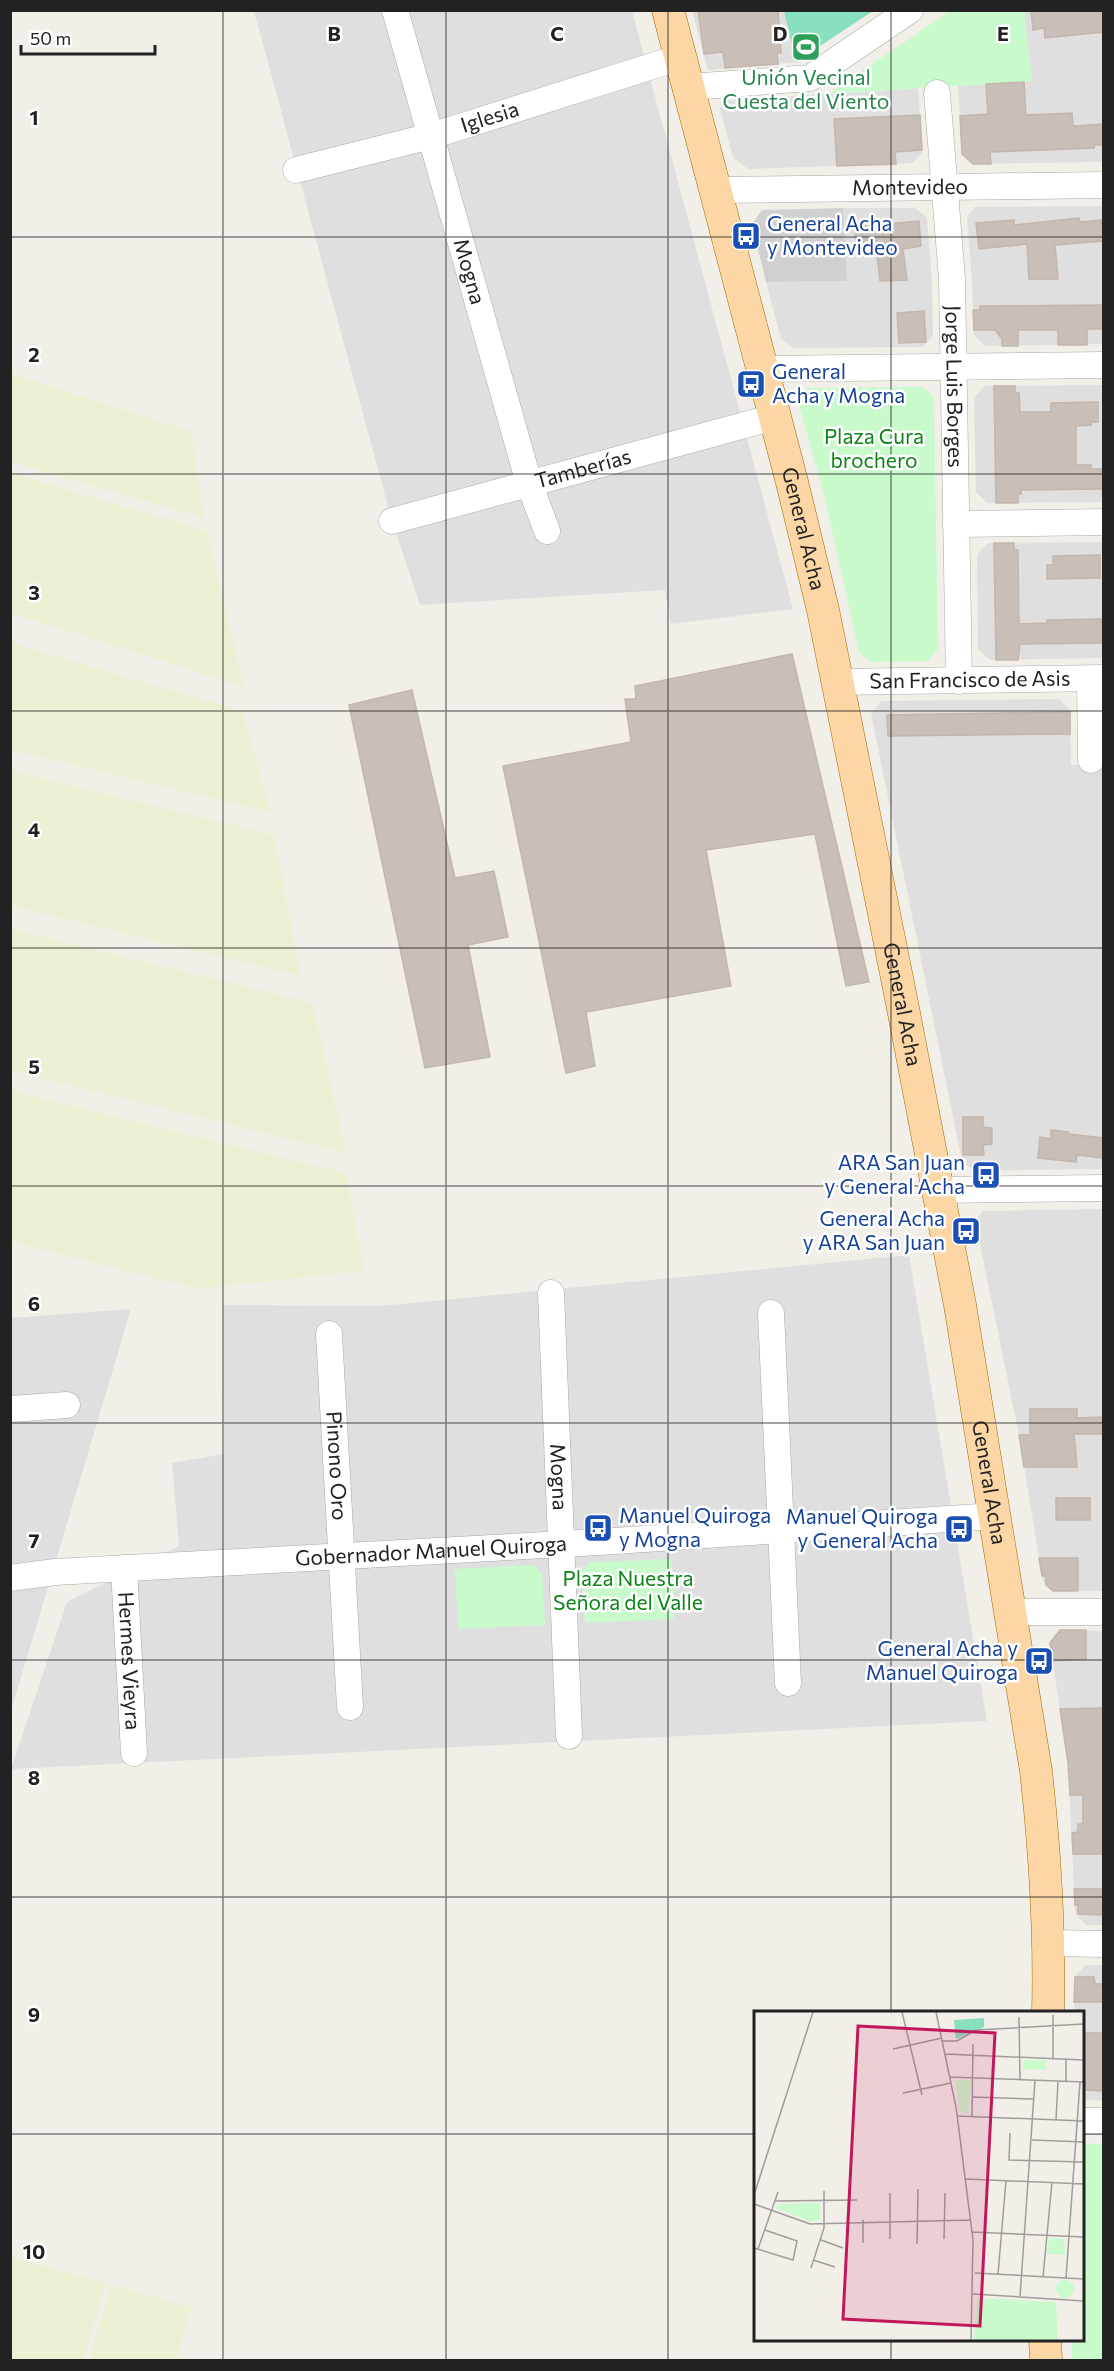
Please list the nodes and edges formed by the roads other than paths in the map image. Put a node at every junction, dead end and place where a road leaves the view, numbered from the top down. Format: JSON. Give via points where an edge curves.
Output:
{"nodes":[{"id":1,"x":395,"y":10,"type":"edge"},
{"id":2,"x":668,"y":10,"type":"edge"},
{"id":3,"x":910,"y":10,"type":"edge"},
{"id":4,"x":681,"y":57,"type":"junction"},
{"id":5,"x":689,"y":87,"type":"junction"},
{"id":6,"x":937,"y":93,"type":"dead end"},
{"id":7,"x":431,"y":136,"type":"junction"},
{"id":8,"x":296,"y":170,"type":"dead end"},
{"id":9,"x":1104,"y":185,"type":"edge"},
{"id":10,"x":945,"y":187,"type":"junction"},
{"id":11,"x":716,"y":190,"type":"junction"},
{"id":12,"x":1104,"y":365,"type":"edge"},
{"id":13,"x":954,"y":366,"type":"junction"},
{"id":14,"x":762,"y":369,"type":"junction"},
{"id":15,"x":774,"y":417,"type":"junction"},
{"id":16,"x":529,"y":483,"type":"junction"},
{"id":17,"x":392,"y":521,"type":"dead end"},
{"id":18,"x":1104,"y":522,"type":"edge"},
{"id":19,"x":956,"y":524,"type":"junction"},
{"id":20,"x":547,"y":531,"type":"dead end"},
{"id":21,"x":1097,"y":679,"type":"edge"},
{"id":22,"x":959,"y":681,"type":"junction"},
{"id":23,"x":838,"y":682,"type":"junction"},
{"id":24,"x":1091,"y":760,"type":"dead end"},
{"id":25,"x":1104,"y":1188,"type":"edge"},
{"id":26,"x":938,"y":1190,"type":"junction"},
{"id":27,"x":551,"y":1293,"type":"dead end"},
{"id":28,"x":771,"y":1313,"type":"dead end"},
{"id":29,"x":329,"y":1334,"type":"dead end"},
{"id":30,"x":67,"y":1405,"type":"dead end"},
{"id":31,"x":10,"y":1409,"type":"edge"},
{"id":32,"x":994,"y":1516,"type":"junction"},
{"id":33,"x":781,"y":1530,"type":"junction"},
{"id":34,"x":561,"y":1544,"type":"junction"},
{"id":35,"x":341,"y":1556,"type":"junction"},
{"id":36,"x":124,"y":1568,"type":"junction"},
{"id":37,"x":10,"y":1578,"type":"edge"},
{"id":38,"x":1010,"y":1612,"type":"junction"},
{"id":39,"x":1104,"y":1612,"type":"edge"},
{"id":40,"x":788,"y":1683,"type":"dead end"},
{"id":41,"x":350,"y":1707,"type":"dead end"},
{"id":42,"x":569,"y":1736,"type":"dead end"},
{"id":43,"x":134,"y":1753,"type":"dead end"},
{"id":44,"x":1050,"y":1943,"type":"junction"},
{"id":45,"x":1104,"y":1944,"type":"edge"},
{"id":46,"x":1048,"y":2011,"type":"edge"},
{"id":47,"x":1084,"y":2121,"type":"edge"},
{"id":48,"x":1104,"y":2121,"type":"edge"},
{"id":49,"x":1045,"y":2341,"type":"edge"},
{"id":50,"x":1046,"y":2361,"type":"edge"}],
"edges":[{"from":1,"to":7,"type":"street","name":"Mogna"},
{"from":2,"to":4,"type":"main road","name":"General Acha"},
{"from":3,"to":5,"type":"street","via":[[810,78]]},
{"from":4,"to":5,"type":"main road","name":"General Acha"},
{"from":4,"to":7,"type":"street","name":"Iglesia"},
{"from":5,"to":11,"type":"main road","name":"General Acha"},
{"from":6,"to":10,"type":"street","name":"Jorge Luis Borges"},
{"from":7,"to":8,"type":"street","name":"Iglesia"},
{"from":7,"to":16,"type":"street","name":"Mogna"},
{"from":9,"to":10,"type":"street","name":"Montevideo"},
{"from":10,"to":11,"type":"street","name":"Montevideo"},
{"from":10,"to":13,"type":"street","name":"Jorge Luis Borges"},
{"from":11,"to":14,"type":"main road","name":"General Acha"},
{"from":12,"to":13,"type":"street"},
{"from":13,"to":14,"type":"street"},
{"from":13,"to":19,"type":"street","name":"Jorge Luis Borges"},
{"from":14,"to":15,"type":"main road","name":"General Acha"},
{"from":15,"to":16,"type":"street","name":"Tamberías"},
{"from":15,"to":23,"type":"main road","name":"General Acha"},
{"from":16,"to":17,"type":"street","name":"Tamberías"},
{"from":16,"to":20,"type":"street","name":"Mogna"},
{"from":18,"to":19,"type":"street"},
{"from":19,"to":22,"type":"street","name":"Jorge Luis Borges"},
{"from":21,"to":22,"type":"street","name":"San Francisco de Asis"},
{"from":21,"to":24,"type":"street"},
{"from":22,"to":23,"type":"street","name":"San Francisco de Asis"},
{"from":23,"to":26,"type":"main road","name":"General Acha"},
{"from":25,"to":26,"type":"street"},
{"from":26,"to":32,"type":"main road","name":"General Acha"},
{"from":27,"to":34,"type":"street","name":"Mogna"},
{"from":28,"to":33,"type":"street"},
{"from":29,"to":35,"type":"street","name":"Pinono Oro"},
{"from":30,"to":31,"type":"street"},
{"from":32,"to":33,"type":"street","name":"Gobernador Manuel Quiroga"},
{"from":32,"to":38,"type":"main road","name":"General Acha"},
{"from":33,"to":34,"type":"street","name":"Gobernador Manuel Quiroga"},
{"from":33,"to":40,"type":"street"},
{"from":34,"to":35,"type":"street","name":"Gobernador Manuel Quiroga"},
{"from":34,"to":42,"type":"street","name":"Mogna"},
{"from":35,"to":36,"type":"street","name":"Gobernador Manuel Quiroga"},
{"from":35,"to":41,"type":"street","name":"Pinono Oro"},
{"from":36,"to":37,"type":"street","name":"Gobernador Manuel Quiroga"},
{"from":36,"to":43,"type":"street","name":"Hermes Vieyra"},
{"from":38,"to":39,"type":"street"},
{"from":38,"to":44,"type":"main road","name":"General Acha","via":[[1042,1826]]},
{"from":44,"to":45,"type":"street"},
{"from":44,"to":46,"type":"main road","name":"General Acha"},
{"from":47,"to":48,"type":"street"},
{"from":49,"to":50,"type":"main road"}]}
